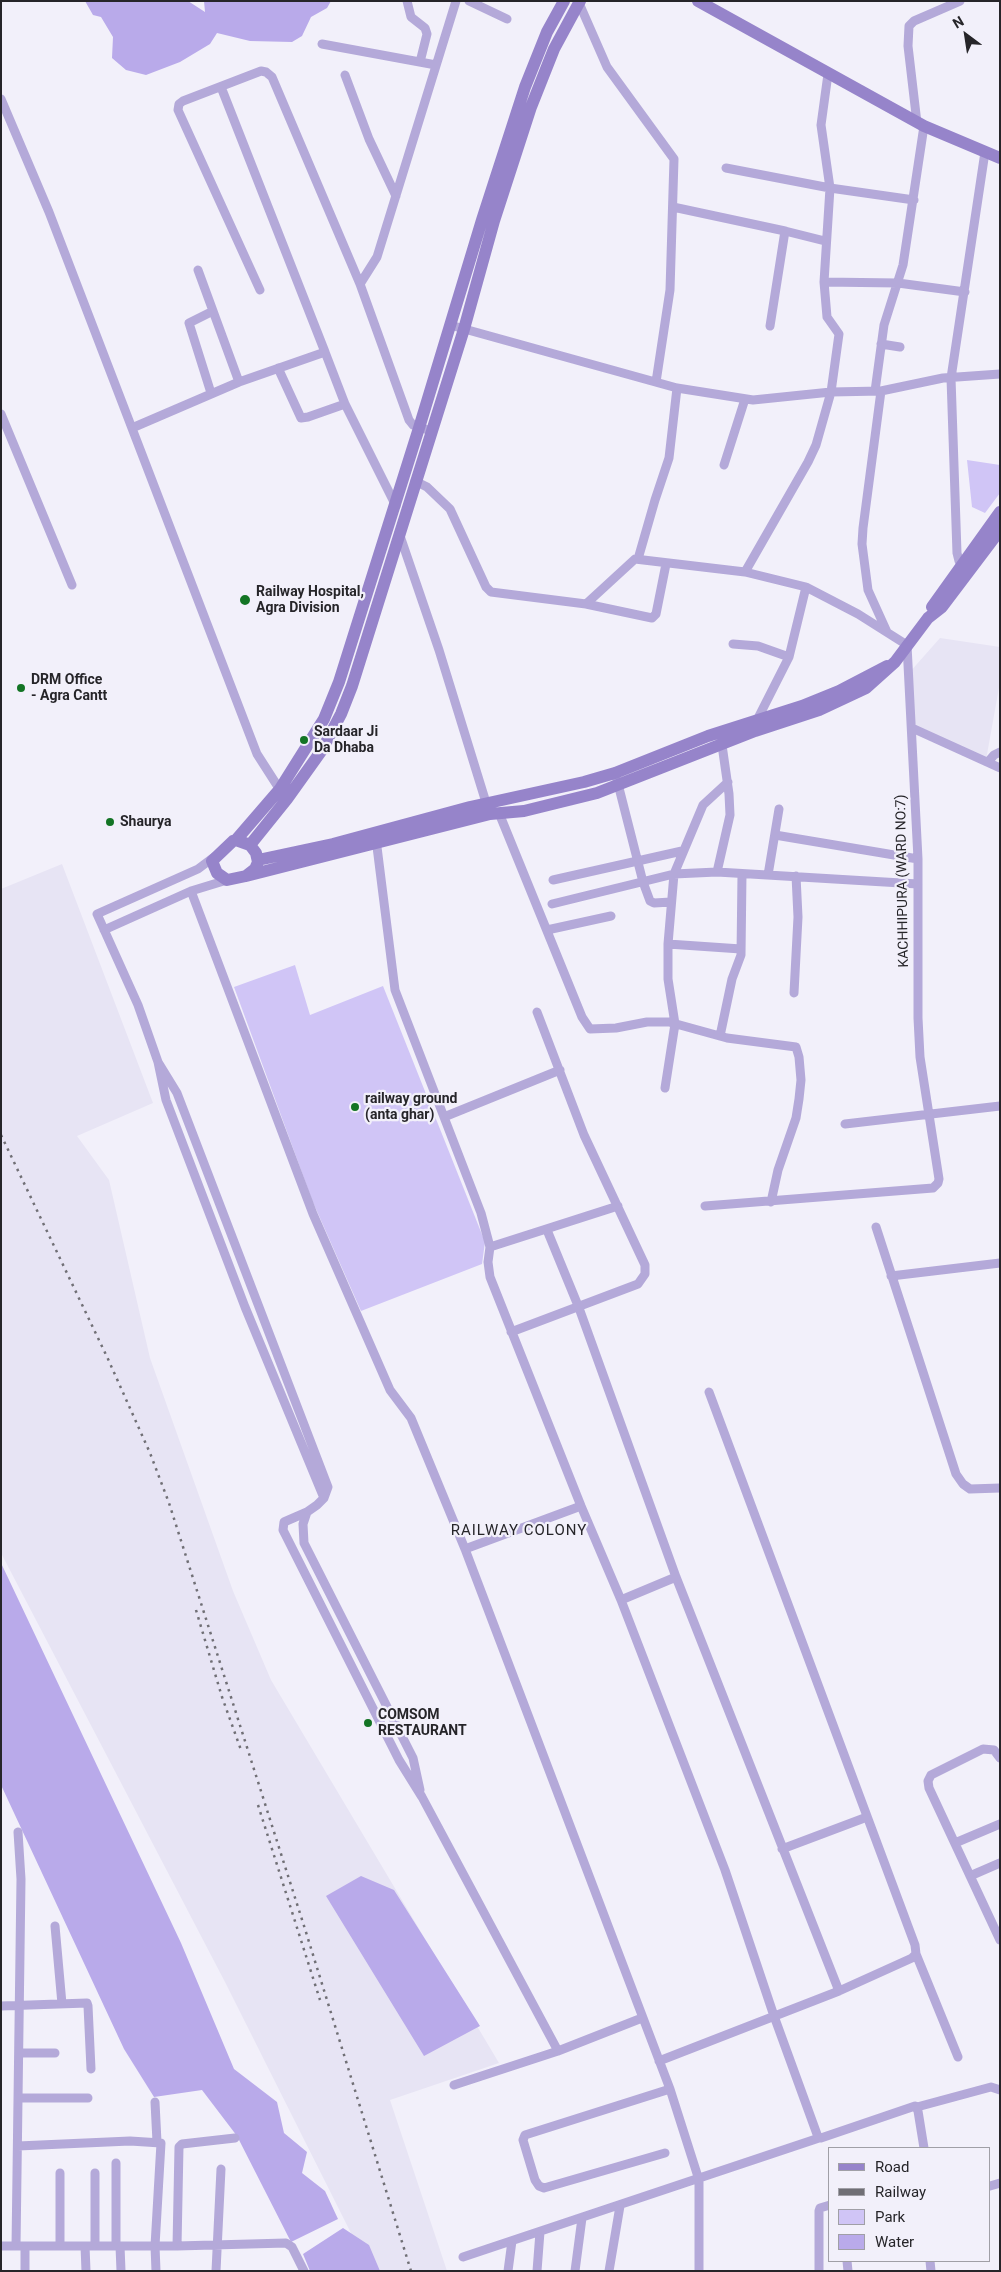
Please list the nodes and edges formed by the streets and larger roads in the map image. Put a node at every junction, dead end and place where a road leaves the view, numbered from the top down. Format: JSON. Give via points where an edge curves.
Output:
{"nodes":[{"id":1,"x":407,"y":1,"type":"edge"},
{"id":2,"x":456,"y":1,"type":"edge"},
{"id":3,"x":469,"y":1,"type":"edge"},
{"id":4,"x":564,"y":1,"type":"edge"},
{"id":5,"x":698,"y":1,"type":"edge"},
{"id":6,"x":960,"y":1,"type":"edge"},
{"id":7,"x":579,"y":2,"type":"edge"},
{"id":8,"x":506,"y":19,"type":"dead end"},
{"id":9,"x":322,"y":44,"type":"dead end"},
{"id":10,"x":420,"y":62,"type":"junction"},
{"id":11,"x":436,"y":65,"type":"junction"},
{"id":12,"x":828,"y":74,"type":"junction"},
{"id":13,"x":345,"y":75,"type":"dead end"},
{"id":14,"x":221,"y":87,"type":"junction"},
{"id":15,"x":1,"y":99,"type":"edge"},
{"id":16,"x":921,"y":125,"type":"junction"},
{"id":17,"x":985,"y":152,"type":"junction"},
{"id":18,"x":1000,"y":158,"type":"edge"},
{"id":19,"x":726,"y":168,"type":"dead end"},
{"id":20,"x":830,"y":188,"type":"junction"},
{"id":21,"x":396,"y":196,"type":"junction"},
{"id":22,"x":914,"y":200,"type":"junction"},
{"id":23,"x":673,"y":207,"type":"junction"},
{"id":24,"x":786,"y":231,"type":"junction"},
{"id":25,"x":825,"y":241,"type":"junction"},
{"id":26,"x":198,"y":270,"type":"dead end"},
{"id":27,"x":824,"y":282,"type":"junction"},
{"id":28,"x":360,"y":284,"type":"junction"},
{"id":29,"x":898,"y":284,"type":"junction"},
{"id":30,"x":260,"y":290,"type":"dead end"},
{"id":31,"x":965,"y":292,"type":"junction"},
{"id":32,"x":213,"y":312,"type":"junction"},
{"id":33,"x":450,"y":325,"type":"junction"},
{"id":34,"x":770,"y":326,"type":"dead end"},
{"id":35,"x":464,"y":329,"type":"junction"},
{"id":36,"x":881,"y":344,"type":"junction"},
{"id":37,"x":900,"y":347,"type":"dead end"},
{"id":38,"x":325,"y":352,"type":"junction"},
{"id":39,"x":278,"y":368,"type":"junction"},
{"id":40,"x":1000,"y":374,"type":"edge"},
{"id":41,"x":951,"y":378,"type":"junction"},
{"id":42,"x":239,"y":382,"type":"junction"},
{"id":43,"x":656,"y":382,"type":"junction"},
{"id":44,"x":677,"y":388,"type":"junction"},
{"id":45,"x":878,"y":391,"type":"junction"},
{"id":46,"x":832,"y":392,"type":"junction"},
{"id":47,"x":211,"y":393,"type":"junction"},
{"id":48,"x":745,"y":399,"type":"junction"},
{"id":49,"x":344,"y":404,"type":"junction"},
{"id":50,"x":1,"y":414,"type":"edge"},
{"id":51,"x":132,"y":428,"type":"junction"},
{"id":52,"x":425,"y":430,"type":"junction"},
{"id":53,"x":724,"y":465,"type":"dead end"},
{"id":54,"x":415,"y":481,"type":"junction"},
{"id":55,"x":393,"y":512,"type":"junction"},
{"id":56,"x":1000,"y":512,"type":"edge"},
{"id":57,"x":405,"y":516,"type":"junction"},
{"id":58,"x":1000,"y":530,"type":"edge"},
{"id":59,"x":399,"y":533,"type":"junction"},
{"id":60,"x":638,"y":559,"type":"junction"},
{"id":61,"x":666,"y":564,"type":"junction"},
{"id":62,"x":965,"y":568,"type":"junction"},
{"id":63,"x":745,"y":572,"type":"junction"},
{"id":64,"x":72,"y":585,"type":"dead end"},
{"id":65,"x":806,"y":587,"type":"junction"},
{"id":66,"x":586,"y":604,"type":"junction"},
{"id":67,"x":887,"y":632,"type":"junction"},
{"id":68,"x":733,"y":644,"type":"dead end"},
{"id":69,"x":907,"y":646,"type":"junction"},
{"id":70,"x":789,"y":657,"type":"junction"},
{"id":71,"x":755,"y":726,"type":"junction"},
{"id":72,"x":912,"y":728,"type":"junction"},
{"id":73,"x":722,"y":745,"type":"junction"},
{"id":74,"x":1000,"y":752,"type":"edge"},
{"id":75,"x":995,"y":764,"type":"edge"},
{"id":76,"x":617,"y":779,"type":"junction"},
{"id":77,"x":728,"y":782,"type":"junction"},
{"id":78,"x":283,"y":794,"type":"junction"},
{"id":79,"x":779,"y":809,"type":"dead end"},
{"id":80,"x":492,"y":810,"type":"junction"},
{"id":81,"x":775,"y":834,"type":"junction"},
{"id":82,"x":376,"y":838,"type":"junction"},
{"id":83,"x":236,"y":840,"type":"junction"},
{"id":84,"x":250,"y":844,"type":"junction"},
{"id":85,"x":682,"y":851,"type":"junction"},
{"id":86,"x":214,"y":857,"type":"junction"},
{"id":87,"x":918,"y":859,"type":"junction"},
{"id":88,"x":258,"y":860,"type":"junction"},
{"id":89,"x":638,"y":860,"type":"junction"},
{"id":90,"x":717,"y":872,"type":"junction"},
{"id":91,"x":674,"y":874,"type":"junction"},
{"id":92,"x":742,"y":874,"type":"junction"},
{"id":93,"x":768,"y":875,"type":"junction"},
{"id":94,"x":246,"y":876,"type":"junction"},
{"id":95,"x":796,"y":876,"type":"junction"},
{"id":96,"x":227,"y":880,"type":"junction"},
{"id":97,"x":553,"y":880,"type":"dead end"},
{"id":98,"x":643,"y":882,"type":"junction"},
{"id":99,"x":918,"y":884,"type":"junction"},
{"id":100,"x":191,"y":891,"type":"junction"},
{"id":101,"x":671,"y":902,"type":"junction"},
{"id":102,"x":552,"y":904,"type":"dead end"},
{"id":103,"x":611,"y":916,"type":"dead end"},
{"id":104,"x":104,"y":930,"type":"junction"},
{"id":105,"x":547,"y":930,"type":"junction"},
{"id":106,"x":668,"y":944,"type":"junction"},
{"id":107,"x":741,"y":949,"type":"junction"},
{"id":108,"x":794,"y":993,"type":"dead end"},
{"id":109,"x":537,"y":1012,"type":"dead end"},
{"id":110,"x":675,"y":1024,"type":"junction"},
{"id":111,"x":720,"y":1036,"type":"junction"},
{"id":112,"x":158,"y":1062,"type":"junction"},
{"id":113,"x":560,"y":1070,"type":"junction"},
{"id":114,"x":665,"y":1088,"type":"dead end"},
{"id":115,"x":1000,"y":1106,"type":"edge"},
{"id":116,"x":444,"y":1116,"type":"junction"},
{"id":117,"x":929,"y":1116,"type":"junction"},
{"id":118,"x":845,"y":1124,"type":"dead end"},
{"id":119,"x":772,"y":1202,"type":"junction"},
{"id":120,"x":618,"y":1206,"type":"junction"},
{"id":121,"x":705,"y":1206,"type":"dead end"},
{"id":122,"x":876,"y":1226,"type":"dead end"},
{"id":123,"x":548,"y":1230,"type":"junction"},
{"id":124,"x":490,"y":1247,"type":"junction"},
{"id":125,"x":1000,"y":1263,"type":"edge"},
{"id":126,"x":891,"y":1276,"type":"junction"},
{"id":127,"x":579,"y":1308,"type":"junction"},
{"id":128,"x":512,"y":1332,"type":"junction"},
{"id":129,"x":709,"y":1392,"type":"dead end"},
{"id":130,"x":1000,"y":1488,"type":"edge"},
{"id":131,"x":324,"y":1498,"type":"junction"},
{"id":132,"x":581,"y":1506,"type":"junction"},
{"id":133,"x":307,"y":1512,"type":"junction"},
{"id":134,"x":465,"y":1549,"type":"junction"},
{"id":135,"x":676,"y":1577,"type":"junction"},
{"id":136,"x":621,"y":1600,"type":"junction"},
{"id":137,"x":344,"y":1624,"type":"junction"},
{"id":138,"x":333,"y":1631,"type":"junction"},
{"id":139,"x":1000,"y":1758,"type":"edge"},
{"id":140,"x":422,"y":1797,"type":"junction"},
{"id":141,"x":867,"y":1817,"type":"junction"},
{"id":142,"x":1000,"y":1824,"type":"edge"},
{"id":143,"x":18,"y":1832,"type":"dead end"},
{"id":144,"x":955,"y":1844,"type":"junction"},
{"id":145,"x":782,"y":1849,"type":"junction"},
{"id":146,"x":1000,"y":1863,"type":"edge"},
{"id":147,"x":970,"y":1876,"type":"junction"},
{"id":148,"x":55,"y":1926,"type":"dead end"},
{"id":149,"x":1000,"y":1940,"type":"edge"},
{"id":150,"x":916,"y":1954,"type":"junction"},
{"id":151,"x":839,"y":1991,"type":"junction"},
{"id":152,"x":62,"y":2004,"type":"junction"},
{"id":153,"x":1,"y":2006,"type":"edge"},
{"id":154,"x":19,"y":2006,"type":"junction"},
{"id":155,"x":774,"y":2016,"type":"junction"},
{"id":156,"x":642,"y":2018,"type":"junction"},
{"id":157,"x":558,"y":2051,"type":"junction"},
{"id":158,"x":19,"y":2053,"type":"junction"},
{"id":159,"x":55,"y":2053,"type":"dead end"},
{"id":160,"x":958,"y":2057,"type":"dead end"},
{"id":161,"x":659,"y":2061,"type":"junction"},
{"id":162,"x":91,"y":2069,"type":"dead end"},
{"id":163,"x":454,"y":2085,"type":"dead end"},
{"id":164,"x":670,"y":2089,"type":"junction"},
{"id":165,"x":1000,"y":2090,"type":"edge"},
{"id":166,"x":18,"y":2098,"type":"junction"},
{"id":167,"x":88,"y":2098,"type":"dead end"},
{"id":168,"x":155,"y":2102,"type":"dead end"},
{"id":169,"x":916,"y":2107,"type":"junction"},
{"id":170,"x":235,"y":2138,"type":"dead end"},
{"id":171,"x":819,"y":2138,"type":"junction"},
{"id":172,"x":157,"y":2142,"type":"junction"},
{"id":173,"x":18,"y":2146,"type":"junction"},
{"id":174,"x":924,"y":2147,"type":"edge"},
{"id":175,"x":665,"y":2153,"type":"dead end"},
{"id":176,"x":116,"y":2163,"type":"dead end"},
{"id":177,"x":221,"y":2169,"type":"dead end"},
{"id":178,"x":60,"y":2173,"type":"dead end"},
{"id":179,"x":95,"y":2173,"type":"dead end"},
{"id":180,"x":699,"y":2180,"type":"junction"},
{"id":181,"x":620,"y":2206,"type":"junction"},
{"id":182,"x":828,"y":2206,"type":"edge"},
{"id":183,"x":582,"y":2218,"type":"junction"},
{"id":184,"x":540,"y":2232,"type":"junction"},
{"id":185,"x":512,"y":2241,"type":"junction"},
{"id":186,"x":216,"y":2245,"type":"junction"},
{"id":187,"x":1,"y":2246,"type":"edge"},
{"id":188,"x":21,"y":2246,"type":"junction"},
{"id":189,"x":60,"y":2246,"type":"junction"},
{"id":190,"x":85,"y":2246,"type":"junction"},
{"id":191,"x":95,"y":2246,"type":"junction"},
{"id":192,"x":118,"y":2246,"type":"junction"},
{"id":193,"x":155,"y":2246,"type":"junction"},
{"id":194,"x":178,"y":2246,"type":"junction"},
{"id":195,"x":294,"y":2251,"type":"junction"},
{"id":196,"x":463,"y":2257,"type":"dead end"},
{"id":197,"x":25,"y":2271,"type":"edge"},
{"id":198,"x":86,"y":2271,"type":"edge"},
{"id":199,"x":121,"y":2271,"type":"edge"},
{"id":200,"x":156,"y":2271,"type":"edge"},
{"id":201,"x":216,"y":2271,"type":"edge"},
{"id":202,"x":299,"y":2271,"type":"edge"},
{"id":203,"x":304,"y":2271,"type":"edge"},
{"id":204,"x":508,"y":2271,"type":"edge"},
{"id":205,"x":537,"y":2271,"type":"edge"},
{"id":206,"x":575,"y":2271,"type":"edge"},
{"id":207,"x":608,"y":2271,"type":"edge"},
{"id":208,"x":699,"y":2271,"type":"edge"},
{"id":209,"x":819,"y":2271,"type":"edge"}],
"edges":[{"from":1,"to":10,"type":"street","via":[[411,17],[428,34]]},
{"from":2,"to":11,"type":"street"},
{"from":3,"to":8,"type":"street"},
{"from":4,"to":33,"type":"street","via":[[547,32],[525,87]]},
{"from":5,"to":12,"type":"street"},
{"from":6,"to":16,"type":"street","via":[[914,21],[910,26],[908,46]]},
{"from":7,"to":23,"type":"street","via":[[607,67],[673,156]]},
{"from":7,"to":35,"type":"street","via":[[554,49],[532,107],[494,221]]},
{"from":9,"to":10,"type":"street"},
{"from":10,"to":11,"type":"street"},
{"from":11,"to":21,"type":"street"},
{"from":12,"to":16,"type":"street"},
{"from":12,"to":20,"type":"street","via":[[821,125]]},
{"from":13,"to":21,"type":"street","via":[[369,140]]},
{"from":14,"to":28,"type":"street","via":[[261,71],[272,77]]},
{"from":14,"to":30,"type":"street","via":[[179,104],[178,110]]},
{"from":14,"to":38,"type":"street"},
{"from":15,"to":51,"type":"street","via":[[49,212]]},
{"from":16,"to":17,"type":"street"},
{"from":16,"to":22,"type":"street"},
{"from":17,"to":18,"type":"street"},
{"from":17,"to":31,"type":"street"},
{"from":19,"to":20,"type":"street"},
{"from":20,"to":22,"type":"street"},
{"from":20,"to":25,"type":"street"},
{"from":21,"to":28,"type":"street","via":[[376,257]]},
{"from":22,"to":29,"type":"street"},
{"from":23,"to":24,"type":"street"},
{"from":23,"to":43,"type":"street","via":[[670,290]]},
{"from":24,"to":25,"type":"street"},
{"from":24,"to":34,"type":"street"},
{"from":25,"to":27,"type":"street"},
{"from":26,"to":32,"type":"street"},
{"from":27,"to":29,"type":"street"},
{"from":27,"to":46,"type":"street","via":[[827,317],[839,334]]},
{"from":28,"to":52,"type":"street","via":[[409,420]]},
{"from":29,"to":31,"type":"street"},
{"from":29,"to":36,"type":"street","via":[[888,310]]},
{"from":31,"to":41,"type":"street"},
{"from":32,"to":42,"type":"street"},
{"from":32,"to":47,"type":"street","via":[[189,323]]},
{"from":33,"to":35,"type":"street"},
{"from":33,"to":52,"type":"street"},
{"from":35,"to":43,"type":"street"},
{"from":35,"to":52,"type":"street"},
{"from":36,"to":37,"type":"street"},
{"from":36,"to":45,"type":"street"},
{"from":38,"to":39,"type":"street"},
{"from":38,"to":49,"type":"street"},
{"from":39,"to":42,"type":"street"},
{"from":39,"to":49,"type":"street","via":[[301,418]]},
{"from":40,"to":41,"type":"street"},
{"from":41,"to":45,"type":"street"},
{"from":41,"to":62,"type":"street","via":[[957,553]]},
{"from":42,"to":47,"type":"street"},
{"from":43,"to":44,"type":"street"},
{"from":44,"to":48,"type":"street"},
{"from":44,"to":60,"type":"street","via":[[669,458]]},
{"from":45,"to":46,"type":"street"},
{"from":45,"to":67,"type":"street","via":[[862,544],[868,590]]},
{"from":46,"to":48,"type":"street"},
{"from":46,"to":63,"type":"street","via":[[816,446]]},
{"from":47,"to":51,"type":"street"},
{"from":48,"to":53,"type":"street"},
{"from":49,"to":55,"type":"street"},
{"from":50,"to":64,"type":"street"},
{"from":51,"to":78,"type":"street","via":[[257,754]]},
{"from":52,"to":54,"type":"street"},
{"from":52,"to":55,"type":"street"},
{"from":54,"to":57,"type":"street"},
{"from":54,"to":66,"type":"street","via":[[427,487],[450,509],[486,588],[491,592]]},
{"from":55,"to":57,"type":"street"},
{"from":55,"to":59,"type":"street"},
{"from":55,"to":78,"type":"street","via":[[340,682]]},
{"from":56,"to":62,"type":"street"},
{"from":57,"to":59,"type":"street"},
{"from":58,"to":62,"type":"street"},
{"from":59,"to":78,"type":"street","via":[[341,714],[322,750]]},
{"from":59,"to":80,"type":"street"},
{"from":60,"to":61,"type":"street"},
{"from":60,"to":66,"type":"street","via":[[626,566]]},
{"from":61,"to":63,"type":"street"},
{"from":61,"to":66,"type":"street","via":[[656,614],[652,618]]},
{"from":62,"to":69,"type":"street","via":[[942,607],[928,618]]},
{"from":63,"to":65,"type":"street"},
{"from":65,"to":67,"type":"street"},
{"from":65,"to":70,"type":"street"},
{"from":67,"to":69,"type":"street"},
{"from":68,"to":70,"type":"street","via":[[758,646]]},
{"from":69,"to":71,"type":"street","via":[[895,662],[839,692]]},
{"from":69,"to":72,"type":"street","name":"KACHHIPURA (WARD NO:7)"},
{"from":70,"to":71,"type":"street"},
{"from":71,"to":73,"type":"street"},
{"from":71,"to":76,"type":"street","via":[[708,736]]},
{"from":72,"to":75,"type":"street"},
{"from":72,"to":87,"type":"street","name":"KACHHIPURA (WARD NO:7)"},
{"from":73,"to":76,"type":"street"},
{"from":73,"to":77,"type":"street"},
{"from":74,"to":75,"type":"street","via":[[994,755]]},
{"from":76,"to":80,"type":"street","via":[[584,782]]},
{"from":76,"to":89,"type":"street"},
{"from":77,"to":85,"type":"street","via":[[703,805]]},
{"from":77,"to":90,"type":"street","via":[[730,815]]},
{"from":78,"to":83,"type":"street"},
{"from":78,"to":84,"type":"street"},
{"from":79,"to":81,"type":"street"},
{"from":80,"to":82,"type":"street"},
{"from":80,"to":105,"type":"street"},
{"from":81,"to":87,"type":"street"},
{"from":81,"to":93,"type":"street"},
{"from":82,"to":88,"type":"street"},
{"from":82,"to":94,"type":"street"},
{"from":82,"to":116,"type":"street","via":[[395,990]]},
{"from":83,"to":84,"type":"street"},
{"from":83,"to":86,"type":"street"},
{"from":84,"to":88,"type":"street"},
{"from":85,"to":89,"type":"street"},
{"from":85,"to":91,"type":"street"},
{"from":86,"to":96,"type":"street","via":[[212,864],[217,873]]},
{"from":86,"to":104,"type":"street","via":[[198,869],[97,913]]},
{"from":87,"to":99,"type":"street","name":"KACHHIPURA (WARD NO:7)"},
{"from":88,"to":94,"type":"street","via":[[255,869]]},
{"from":89,"to":97,"type":"street"},
{"from":89,"to":98,"type":"street"},
{"from":90,"to":91,"type":"street"},
{"from":90,"to":92,"type":"street"},
{"from":91,"to":98,"type":"street"},
{"from":91,"to":101,"type":"street"},
{"from":92,"to":93,"type":"street"},
{"from":92,"to":107,"type":"street"},
{"from":93,"to":95,"type":"street"},
{"from":94,"to":96,"type":"street"},
{"from":95,"to":99,"type":"street"},
{"from":95,"to":108,"type":"street","via":[[798,916]]},
{"from":96,"to":100,"type":"street"},
{"from":98,"to":101,"type":"street","via":[[650,901]]},
{"from":98,"to":102,"type":"street"},
{"from":99,"to":117,"type":"street","name":"KACHHIPURA (WARD NO:7)","via":[[918,1018]]},
{"from":100,"to":104,"type":"street"},
{"from":100,"to":134,"type":"street","via":[[313,1214],[390,1390],[411,1418]]},
{"from":101,"to":106,"type":"street"},
{"from":103,"to":105,"type":"street"},
{"from":104,"to":112,"type":"street","via":[[138,1005]]},
{"from":105,"to":110,"type":"street","via":[[582,1017],[590,1029],[647,1022]]},
{"from":106,"to":107,"type":"street"},
{"from":106,"to":110,"type":"street","via":[[668,990]]},
{"from":107,"to":111,"type":"street"},
{"from":109,"to":113,"type":"street"},
{"from":110,"to":111,"type":"street"},
{"from":110,"to":114,"type":"street"},
{"from":111,"to":119,"type":"street","via":[[792,1046],[798,1051],[801,1080],[796,1118],[778,1170]]},
{"from":112,"to":131,"type":"street","via":[[166,1100],[249,1316]]},
{"from":112,"to":131,"type":"street","via":[[177,1093],[328,1487]]},
{"from":113,"to":116,"type":"street"},
{"from":113,"to":120,"type":"street","via":[[584,1135]]},
{"from":115,"to":117,"type":"street"},
{"from":116,"to":124,"type":"street","via":[[481,1213]]},
{"from":117,"to":118,"type":"street"},
{"from":117,"to":119,"type":"street","name":"KACHHIPURA (WARD NO:7)","via":[[939,1179],[932,1188]]},
{"from":119,"to":121,"type":"street","name":"KACHHIPURA (WARD NO:7)"},
{"from":120,"to":123,"type":"street"},
{"from":120,"to":127,"type":"street","via":[[645,1264],[643,1279]]},
{"from":122,"to":126,"type":"street"},
{"from":123,"to":124,"type":"street"},
{"from":123,"to":127,"type":"street"},
{"from":124,"to":128,"type":"street","via":[[488,1269]]},
{"from":125,"to":126,"type":"street"},
{"from":126,"to":130,"type":"street","via":[[956,1474],[970,1489]]},
{"from":127,"to":128,"type":"street"},
{"from":127,"to":135,"type":"street"},
{"from":128,"to":132,"type":"street"},
{"from":129,"to":141,"type":"street"},
{"from":131,"to":133,"type":"street"},
{"from":132,"to":134,"type":"street"},
{"from":132,"to":136,"type":"street"},
{"from":133,"to":137,"type":"street","via":[[303,1524],[304,1543]]},
{"from":133,"to":138,"type":"street","via":[[284,1522],[283,1530]]},
{"from":134,"to":156,"type":"street"},
{"from":135,"to":136,"type":"street"},
{"from":135,"to":145,"type":"street"},
{"from":136,"to":155,"type":"street","via":[[724,1870]]},
{"from":137,"to":138,"type":"street"},
{"from":137,"to":140,"type":"street","via":[[413,1758]]},
{"from":138,"to":140,"type":"street","via":[[399,1760]]},
{"from":139,"to":144,"type":"street","via":[[994,1750],[983,1749],[928,1778],[929,1788]]},
{"from":140,"to":157,"type":"street"},
{"from":141,"to":145,"type":"street"},
{"from":141,"to":150,"type":"street"},
{"from":142,"to":144,"type":"street"},
{"from":143,"to":154,"type":"street"},
{"from":144,"to":147,"type":"street"},
{"from":145,"to":151,"type":"street"},
{"from":146,"to":147,"type":"street"},
{"from":147,"to":149,"type":"street"},
{"from":148,"to":152,"type":"street"},
{"from":150,"to":151,"type":"street"},
{"from":150,"to":160,"type":"street"},
{"from":151,"to":155,"type":"street"},
{"from":152,"to":154,"type":"street"},
{"from":152,"to":162,"type":"street","via":[[88,2004]]},
{"from":153,"to":154,"type":"street"},
{"from":154,"to":158,"type":"street"},
{"from":155,"to":161,"type":"street"},
{"from":155,"to":171,"type":"street"},
{"from":156,"to":157,"type":"street"},
{"from":156,"to":161,"type":"street"},
{"from":157,"to":163,"type":"street"},
{"from":158,"to":159,"type":"street"},
{"from":158,"to":166,"type":"street"},
{"from":161,"to":164,"type":"street"},
{"from":164,"to":175,"type":"street","via":[[525,2136],[523,2140],[535,2180],[544,2188]]},
{"from":164,"to":180,"type":"street"},
{"from":165,"to":169,"type":"street","via":[[991,2087]]},
{"from":166,"to":167,"type":"street"},
{"from":166,"to":173,"type":"street"},
{"from":168,"to":172,"type":"street"},
{"from":169,"to":171,"type":"street"},
{"from":169,"to":174,"type":"street"},
{"from":170,"to":194,"type":"street","via":[[179,2147]]},
{"from":171,"to":180,"type":"street"},
{"from":172,"to":173,"type":"street"},
{"from":172,"to":193,"type":"street","via":[[162,2146]]},
{"from":173,"to":188,"type":"street"},
{"from":176,"to":192,"type":"street"},
{"from":177,"to":186,"type":"street"},
{"from":178,"to":189,"type":"street"},
{"from":179,"to":191,"type":"street"},
{"from":180,"to":181,"type":"street"},
{"from":180,"to":208,"type":"street"},
{"from":181,"to":183,"type":"street"},
{"from":181,"to":207,"type":"street"},
{"from":182,"to":209,"type":"street","via":[[818,2211]]},
{"from":183,"to":184,"type":"street"},
{"from":183,"to":206,"type":"street"},
{"from":184,"to":185,"type":"street"},
{"from":184,"to":205,"type":"street"},
{"from":185,"to":196,"type":"street"},
{"from":185,"to":204,"type":"street"},
{"from":186,"to":194,"type":"street"},
{"from":186,"to":195,"type":"street","via":[[286,2243]]},
{"from":186,"to":201,"type":"street"},
{"from":187,"to":188,"type":"street"},
{"from":188,"to":189,"type":"street"},
{"from":188,"to":197,"type":"street"},
{"from":189,"to":190,"type":"street"},
{"from":190,"to":191,"type":"street"},
{"from":190,"to":198,"type":"street"},
{"from":191,"to":192,"type":"street"},
{"from":192,"to":193,"type":"street"},
{"from":192,"to":199,"type":"street"},
{"from":193,"to":194,"type":"street"},
{"from":193,"to":200,"type":"street"},
{"from":195,"to":202,"type":"street"},
{"from":195,"to":203,"type":"street"}]}
